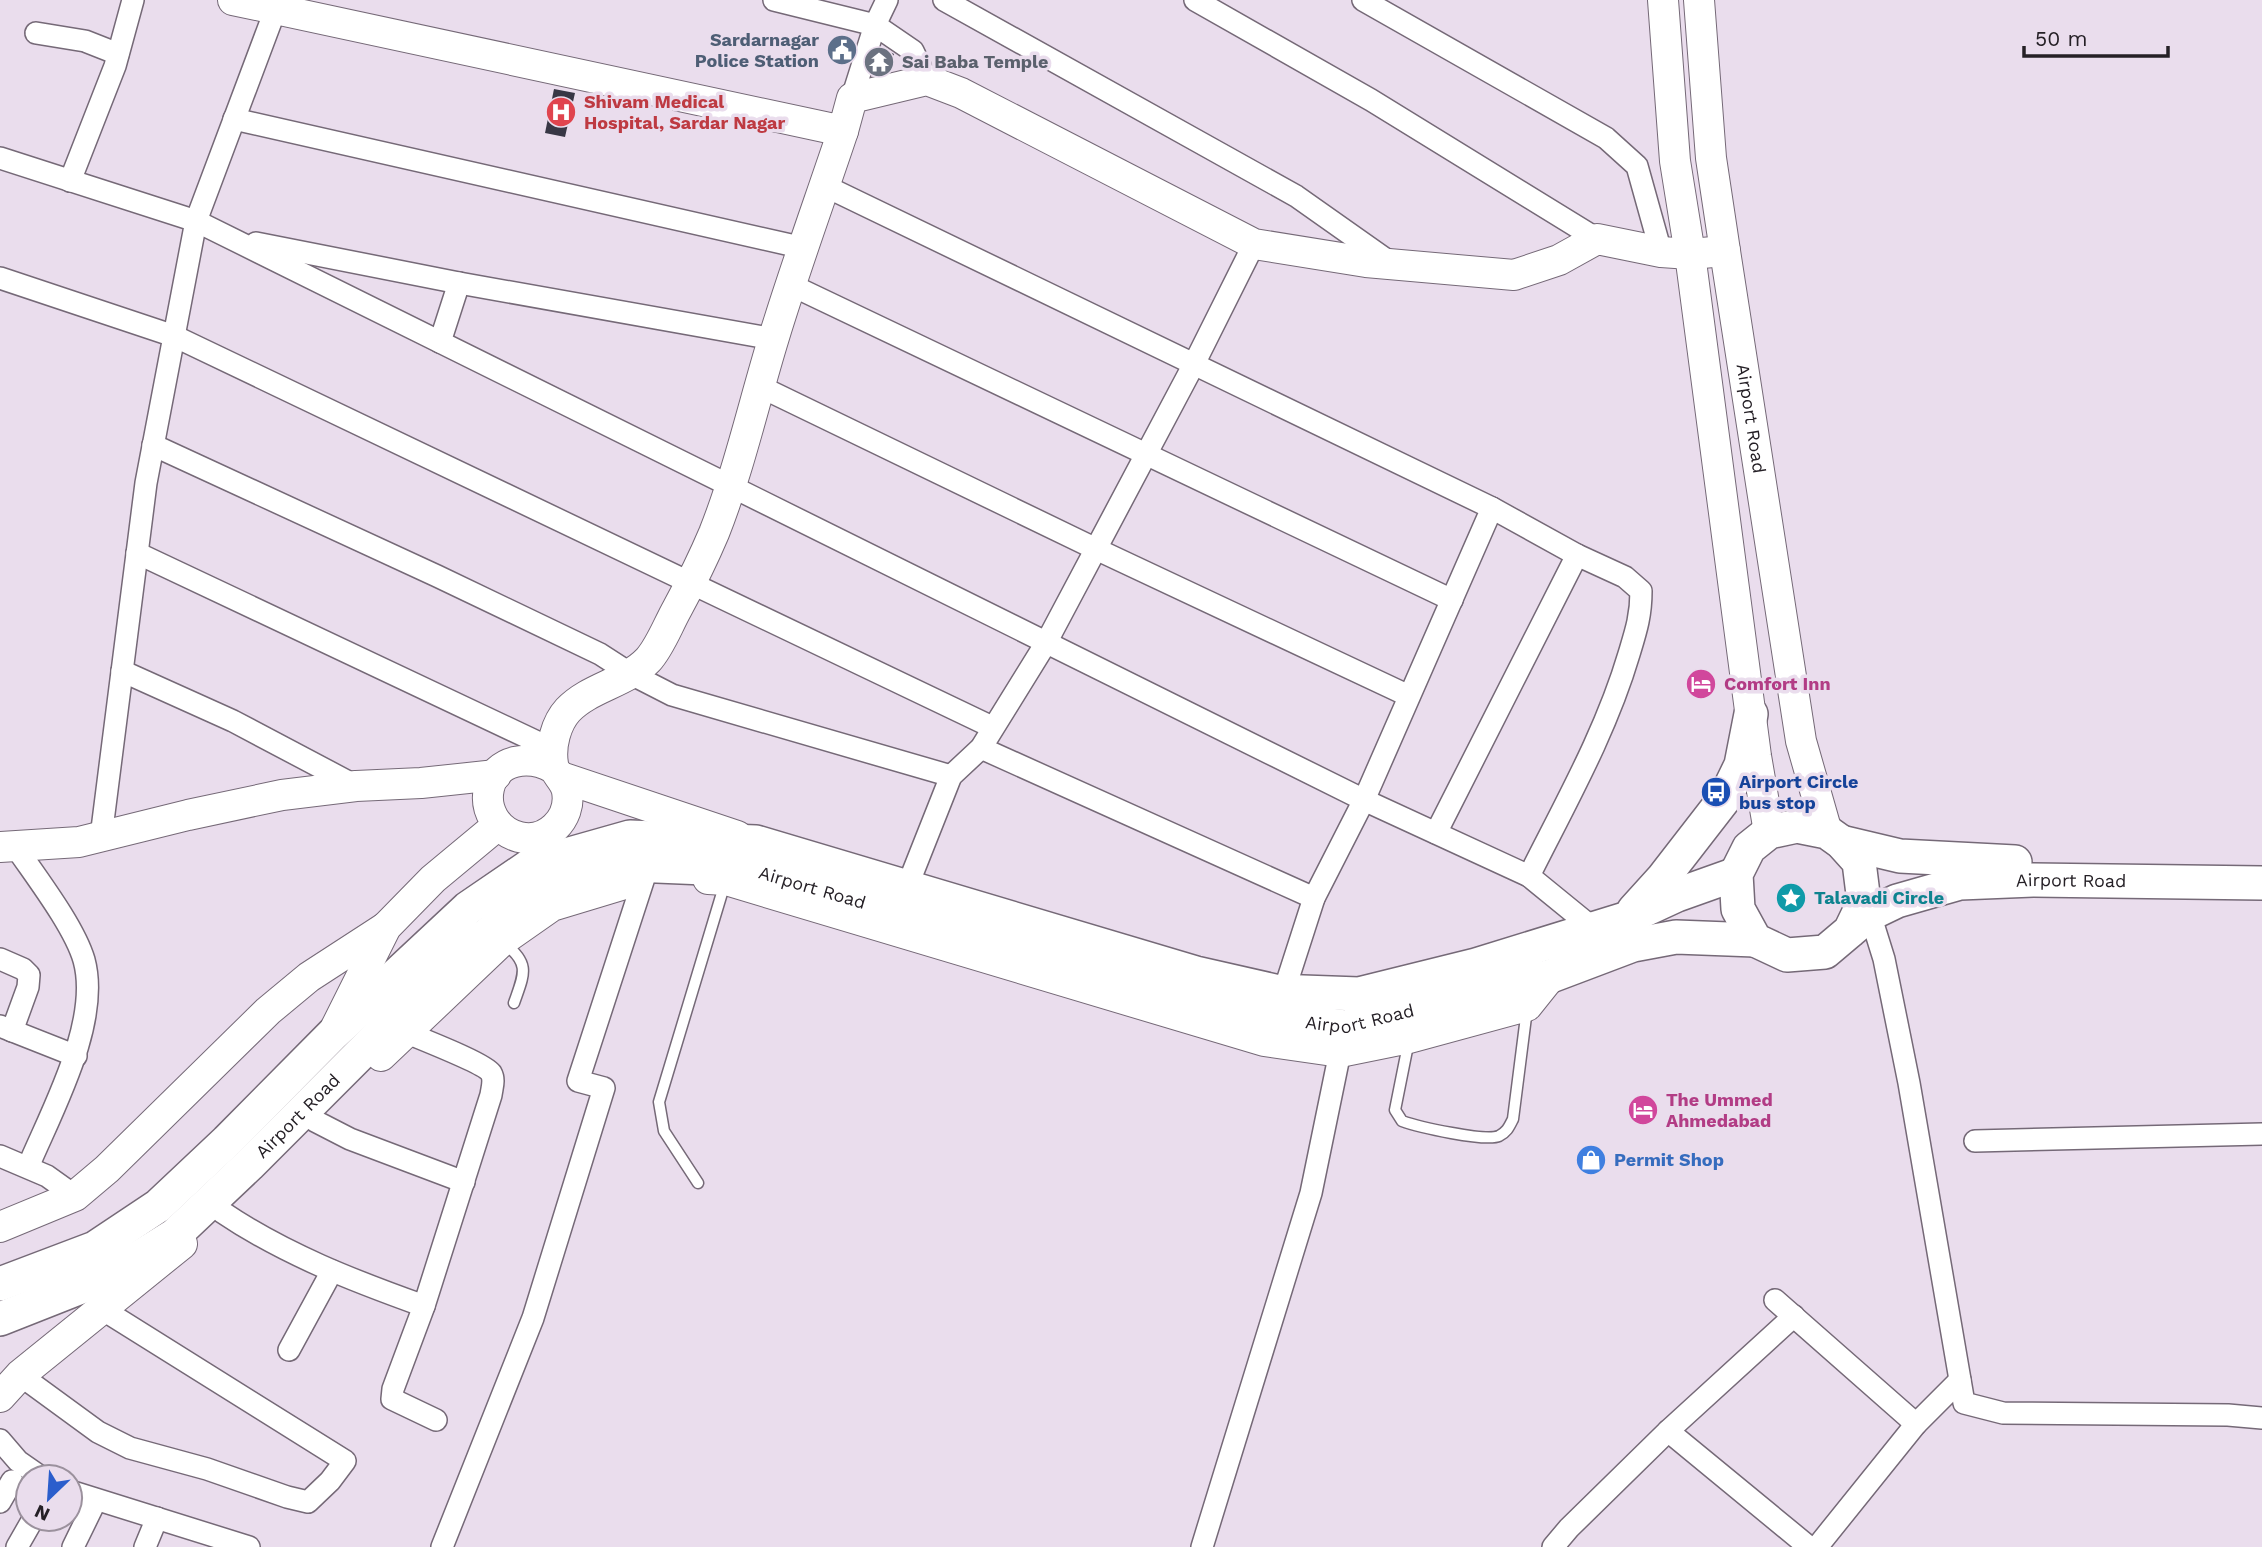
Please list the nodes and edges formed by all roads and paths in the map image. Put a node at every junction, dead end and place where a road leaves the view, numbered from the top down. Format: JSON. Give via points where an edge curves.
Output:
{"nodes":[{"id":1,"x":133,"y":0,"type":"edge"},
{"id":2,"x":233,"y":0,"type":"edge"},
{"id":3,"x":774,"y":0,"type":"edge"},
{"id":4,"x":887,"y":0,"type":"edge"},
{"id":5,"x":944,"y":0,"type":"edge"},
{"id":6,"x":1195,"y":0,"type":"edge"},
{"id":7,"x":1363,"y":0,"type":"edge"},
{"id":8,"x":1663,"y":0,"type":"edge"},
{"id":9,"x":1699,"y":0,"type":"edge"},
{"id":10,"x":277,"y":5,"type":"edge"},
{"id":11,"x":876,"y":24,"type":"junction"},
{"id":12,"x":36,"y":33,"type":"dead end"},
{"id":13,"x":118,"y":54,"type":"junction"},
{"id":14,"x":927,"y":80,"type":"junction"},
{"id":15,"x":852,"y":98,"type":"junction"},
{"id":16,"x":234,"y":119,"type":"junction"},
{"id":17,"x":843,"y":131,"type":"junction"},
{"id":18,"x":0,"y":158,"type":"edge"},
{"id":19,"x":70,"y":181,"type":"junction"},
{"id":20,"x":825,"y":186,"type":"junction"},
{"id":21,"x":196,"y":221,"type":"junction"},
{"id":22,"x":227,"y":237,"type":"junction"},
{"id":23,"x":1597,"y":239,"type":"junction"},
{"id":24,"x":1254,"y":244,"type":"junction"},
{"id":25,"x":804,"y":248,"type":"junction"},
{"id":26,"x":1725,"y":251,"type":"junction"},
{"id":27,"x":1676,"y":253,"type":"junction"},
{"id":28,"x":1393,"y":265,"type":"junction"},
{"id":29,"x":0,"y":278,"type":"edge"},
{"id":30,"x":459,"y":283,"type":"junction"},
{"id":31,"x":791,"y":285,"type":"junction"},
{"id":32,"x":174,"y":336,"type":"junction"},
{"id":33,"x":774,"y":339,"type":"junction"},
{"id":34,"x":440,"y":342,"type":"junction"},
{"id":35,"x":1194,"y":364,"type":"junction"},
{"id":36,"x":761,"y":387,"type":"junction"},
{"id":37,"x":153,"y":446,"type":"junction"},
{"id":38,"x":1146,"y":454,"type":"junction"},
{"id":39,"x":731,"y":485,"type":"junction"},
{"id":40,"x":1492,"y":508,"type":"junction"},
{"id":41,"x":1096,"y":549,"type":"junction"},
{"id":42,"x":137,"y":553,"type":"junction"},
{"id":43,"x":1577,"y":555,"type":"junction"},
{"id":44,"x":691,"y":582,"type":"junction"},
{"id":45,"x":1452,"y":600,"type":"junction"},
{"id":46,"x":1046,"y":643,"type":"junction"},
{"id":47,"x":122,"y":671,"type":"junction"},
{"id":48,"x":631,"y":674,"type":"junction"},
{"id":49,"x":1409,"y":696,"type":"junction"},
{"id":50,"x":1751,"y":713,"type":"junction"},
{"id":51,"x":992,"y":727,"type":"junction"},
{"id":52,"x":981,"y":748,"type":"junction"},
{"id":53,"x":555,"y":765,"type":"junction"},
{"id":54,"x":496,"y":775,"type":"junction"},
{"id":55,"x":951,"y":776,"type":"junction"},
{"id":56,"x":356,"y":786,"type":"junction"},
{"id":57,"x":1364,"y":800,"type":"junction"},
{"id":58,"x":498,"y":825,"type":"junction"},
{"id":59,"x":1769,"y":832,"type":"junction"},
{"id":60,"x":1436,"y":833,"type":"junction"},
{"id":61,"x":101,"y":837,"type":"junction"},
{"id":62,"x":1834,"y":837,"type":"junction"},
{"id":63,"x":756,"y":842,"type":"junction"},
{"id":64,"x":555,"y":844,"type":"junction"},
{"id":65,"x":8,"y":846,"type":"edge"},
{"id":66,"x":2262,"y":865,"type":"edge"},
{"id":67,"x":1736,"y":874,"type":"junction"},
{"id":68,"x":1529,"y":876,"type":"junction"},
{"id":69,"x":645,"y":878,"type":"junction"},
{"id":70,"x":726,"y":880,"type":"junction"},
{"id":71,"x":2262,"y":883,"type":"edge"},
{"id":72,"x":907,"y":887,"type":"junction"},
{"id":73,"x":1314,"y":898,"type":"junction"},
{"id":74,"x":1860,"y":923,"type":"junction"},
{"id":75,"x":1609,"y":924,"type":"junction"},
{"id":76,"x":386,"y":927,"type":"junction"},
{"id":77,"x":1755,"y":940,"type":"junction"},
{"id":78,"x":502,"y":942,"type":"junction"},
{"id":79,"x":0,"y":959,"type":"edge"},
{"id":80,"x":1551,"y":976,"type":"junction"},
{"id":81,"x":1284,"y":991,"type":"junction"},
{"id":82,"x":514,"y":1003,"type":"dead end"},
{"id":83,"x":1527,"y":1006,"type":"junction"},
{"id":84,"x":6,"y":1029,"type":"edge"},
{"id":85,"x":405,"y":1032,"type":"junction"},
{"id":86,"x":333,"y":1034,"type":"junction"},
{"id":87,"x":1409,"y":1038,"type":"junction"},
{"id":88,"x":1340,"y":1052,"type":"junction"},
{"id":89,"x":76,"y":1056,"type":"junction"},
{"id":90,"x":309,"y":1058,"type":"junction"},
{"id":91,"x":315,"y":1121,"type":"junction"},
{"id":92,"x":2262,"y":1133,"type":"edge"},
{"id":93,"x":1975,"y":1141,"type":"dead end"},
{"id":94,"x":0,"y":1156,"type":"edge"},
{"id":95,"x":27,"y":1167,"type":"junction"},
{"id":96,"x":464,"y":1182,"type":"junction"},
{"id":97,"x":698,"y":1183,"type":"dead end"},
{"id":98,"x":75,"y":1196,"type":"junction"},
{"id":99,"x":222,"y":1202,"type":"junction"},
{"id":100,"x":0,"y":1227,"type":"edge"},
{"id":101,"x":332,"y":1271,"type":"junction"},
{"id":102,"x":0,"y":1284,"type":"edge"},
{"id":103,"x":1775,"y":1300,"type":"dead end"},
{"id":104,"x":424,"y":1306,"type":"junction"},
{"id":105,"x":102,"y":1309,"type":"junction"},
{"id":106,"x":1794,"y":1316,"type":"junction"},
{"id":107,"x":0,"y":1319,"type":"edge"},
{"id":108,"x":289,"y":1350,"type":"dead end"},
{"id":109,"x":1960,"y":1380,"type":"junction"},
{"id":110,"x":7,"y":1384,"type":"edge"},
{"id":111,"x":2262,"y":1418,"type":"edge"},
{"id":112,"x":436,"y":1420,"type":"dead end"},
{"id":113,"x":1916,"y":1424,"type":"junction"},
{"id":114,"x":1668,"y":1431,"type":"junction"},
{"id":115,"x":0,"y":1440,"type":"edge"},
{"id":116,"x":21,"y":1463,"type":"edge"},
{"id":117,"x":12,"y":1481,"type":"dead end"},
{"id":118,"x":84,"y":1496,"type":"edge"},
{"id":119,"x":96,"y":1500,"type":"junction"},
{"id":120,"x":0,"y":1502,"type":"edge"},
{"id":121,"x":157,"y":1518,"type":"junction"},
{"id":122,"x":187,"y":1538,"type":"edge"},
{"id":123,"x":227,"y":1544,"type":"edge"},
{"id":124,"x":1559,"y":1545,"type":"edge"},
{"id":125,"x":73,"y":1547,"type":"edge"},
{"id":126,"x":145,"y":1547,"type":"edge"},
{"id":127,"x":249,"y":1547,"type":"edge"},
{"id":128,"x":442,"y":1547,"type":"edge"},
{"id":129,"x":1202,"y":1547,"type":"edge"},
{"id":130,"x":1809,"y":1547,"type":"edge"},
{"id":131,"x":1817,"y":1547,"type":"edge"}],
"edges":[{"from":1,"to":13,"type":"street"},
{"from":2,"to":10,"type":"street"},
{"from":3,"to":11,"type":"street"},
{"from":4,"to":11,"type":"street"},
{"from":5,"to":28,"type":"street","via":[[1296,196]]},
{"from":6,"to":23,"type":"street","via":[[1371,100]]},
{"from":7,"to":27,"type":"street","via":[[1606,138],[1637,166]]},
{"from":8,"to":27,"type":"street","via":[[1675,161]]},
{"from":9,"to":26,"type":"street","name":"Airport Road","via":[[1711,158]]},
{"from":10,"to":16,"type":"street"},
{"from":10,"to":17,"type":"street"},
{"from":11,"to":14,"type":"street","via":[[913,51]]},
{"from":11,"to":15,"type":"street"},
{"from":12,"to":13,"type":"street","via":[[85,41]]},
{"from":13,"to":19,"type":"street"},
{"from":14,"to":15,"type":"street"},
{"from":14,"to":24,"type":"street","via":[[961,93]]},
{"from":15,"to":17,"type":"street"},
{"from":16,"to":21,"type":"street"},
{"from":16,"to":25,"type":"street"},
{"from":17,"to":20,"type":"street"},
{"from":18,"to":19,"type":"street"},
{"from":19,"to":21,"type":"street"},
{"from":20,"to":25,"type":"street"},
{"from":20,"to":35,"type":"street"},
{"from":21,"to":22,"type":"street"},
{"from":21,"to":32,"type":"street"},
{"from":22,"to":30,"type":"street"},
{"from":22,"to":34,"type":"street"},
{"from":23,"to":27,"type":"street"},
{"from":23,"to":28,"type":"street","via":[[1559,260],[1514,275]]},
{"from":24,"to":28,"type":"street"},
{"from":24,"to":35,"type":"street"},
{"from":25,"to":31,"type":"street"},
{"from":26,"to":27,"type":"street"},
{"from":26,"to":62,"type":"street","name":"Airport Road","via":[[1801,741]]},
{"from":27,"to":50,"type":"street"},
{"from":29,"to":32,"type":"street"},
{"from":30,"to":33,"type":"street"},
{"from":30,"to":34,"type":"street"},
{"from":31,"to":33,"type":"street"},
{"from":31,"to":38,"type":"street"},
{"from":32,"to":37,"type":"street"},
{"from":32,"to":44,"type":"street"},
{"from":33,"to":36,"type":"street"},
{"from":34,"to":39,"type":"street"},
{"from":35,"to":38,"type":"street"},
{"from":35,"to":40,"type":"street"},
{"from":36,"to":39,"type":"street"},
{"from":36,"to":41,"type":"street"},
{"from":37,"to":42,"type":"street"},
{"from":37,"to":48,"type":"street","via":[[437,576],[600,654]]},
{"from":38,"to":41,"type":"street"},
{"from":38,"to":45,"type":"street"},
{"from":39,"to":44,"type":"street"},
{"from":39,"to":46,"type":"street"},
{"from":40,"to":43,"type":"street"},
{"from":40,"to":45,"type":"street"},
{"from":41,"to":46,"type":"street"},
{"from":41,"to":49,"type":"street"},
{"from":42,"to":47,"type":"street"},
{"from":42,"to":53,"type":"street"},
{"from":43,"to":60,"type":"street"},
{"from":43,"to":68,"type":"street","via":[[1625,577],[1641,591],[1641,614],[1621,681],[1596,740]]},
{"from":44,"to":48,"type":"street","via":[[650,659]]},
{"from":44,"to":51,"type":"street"},
{"from":45,"to":49,"type":"street"},
{"from":46,"to":51,"type":"street"},
{"from":46,"to":57,"type":"street"},
{"from":47,"to":56,"type":"street","via":[[233,721]]},
{"from":47,"to":61,"type":"street"},
{"from":48,"to":53,"type":"street","via":[[567,711],[555,733]]},
{"from":48,"to":55,"type":"street","via":[[672,695]]},
{"from":49,"to":57,"type":"street"},
{"from":50,"to":59,"type":"street"},
{"from":50,"to":75,"type":"main road","via":[[1741,765],[1725,798],[1663,878]]},
{"from":51,"to":52,"type":"street"},
{"from":52,"to":55,"type":"street"},
{"from":52,"to":73,"type":"street"},
{"from":53,"to":54,"type":"street","via":[[516,760]]},
{"from":53,"to":63,"type":"street"},
{"from":53,"to":64,"type":"street","via":[[568,802]]},
{"from":54,"to":56,"type":"street"},
{"from":54,"to":58,"type":"street","via":[[488,799]]},
{"from":55,"to":72,"type":"street"},
{"from":56,"to":61,"type":"street","via":[[282,796]]},
{"from":57,"to":60,"type":"street"},
{"from":57,"to":73,"type":"street"},
{"from":58,"to":64,"type":"street","via":[[509,834]]},
{"from":58,"to":76,"type":"street","via":[[433,879]]},
{"from":59,"to":62,"type":"main road","via":[[1797,826]]},
{"from":59,"to":67,"type":"main road","via":[[1749,848]]},
{"from":60,"to":68,"type":"street"},
{"from":61,"to":65,"type":"street"},
{"from":62,"to":66,"type":"main road","name":"Airport Road","via":[[1900,856],[2033,863]]},
{"from":62,"to":74,"type":"main road","via":[[1859,862],[1864,902]]},
{"from":63,"to":64,"type":"main road","name":"Airport Road","via":[[630,837]]},
{"from":63,"to":72,"type":"main road","name":"Airport Road"},
{"from":64,"to":86,"type":"main road","name":"Airport Road","via":[[468,908]]},
{"from":65,"to":89,"type":"street","via":[[72,932],[84,958],[89,989]]},
{"from":67,"to":75,"type":"main road","name":"Airport Road"},
{"from":67,"to":77,"type":"main road","via":[[1738,909]]},
{"from":68,"to":75,"type":"street"},
{"from":69,"to":70,"type":"street"},
{"from":69,"to":78,"type":"street","via":[[552,906]]},
{"from":69,"to":128,"type":"street","via":[[578,1082],[604,1088],[594,1124],[533,1318]]},
{"from":70,"to":88,"type":"street","via":[[1264,1041]]},
{"from":70,"to":97,"type":"lane","via":[[659,1102],[664,1131]]},
{"from":71,"to":74,"type":"main road","name":"Airport Road","via":[[1960,883],[1897,901]]},
{"from":72,"to":81,"type":"main road","name":"Airport Road","via":[[1196,972]]},
{"from":73,"to":81,"type":"street"},
{"from":74,"to":77,"type":"main road","via":[[1825,952],[1787,955]]},
{"from":74,"to":109,"type":"street","via":[[1884,959]]},
{"from":75,"to":81,"type":"main road","name":"Airport Road","via":[[1476,965],[1359,994]]},
{"from":76,"to":86,"type":"street"},
{"from":76,"to":98,"type":"street","via":[[309,977],[268,1011]]},
{"from":77,"to":80,"type":"main road","name":"Airport Road","via":[[1676,937],[1633,945]]},
{"from":78,"to":82,"type":"lane","via":[[522,963]]},
{"from":78,"to":85,"type":"street"},
{"from":79,"to":84,"type":"street","via":[[29,975],[28,987]]},
{"from":80,"to":83,"type":"street"},
{"from":80,"to":99,"type":"main road","name":"Airport Road","via":[[1345,1027],[1272,1018],[1189,999],[752,870],[633,865],[544,890],[452,962]]},
{"from":83,"to":87,"type":"street"},
{"from":83,"to":87,"type":"lane","via":[[1513,1119],[1508,1130],[1496,1137],[1402,1121],[1395,1110]]},
{"from":84,"to":89,"type":"street"},
{"from":85,"to":91,"type":"street"},
{"from":85,"to":96,"type":"street","via":[[477,1063],[494,1079]]},
{"from":86,"to":90,"type":"main road","name":"Airport Road"},
{"from":87,"to":88,"type":"street"},
{"from":88,"to":129,"type":"street","via":[[1311,1192]]},
{"from":89,"to":95,"type":"street"},
{"from":90,"to":99,"type":"main road","via":[[289,1102],[222,1167]]},
{"from":90,"to":102,"type":"main road","name":"Airport Road","via":[[158,1206],[95,1248]]},
{"from":91,"to":96,"type":"street"},
{"from":91,"to":99,"type":"street"},
{"from":92,"to":93,"type":"street"},
{"from":94,"to":95,"type":"street"},
{"from":95,"to":98,"type":"street"},
{"from":96,"to":104,"type":"street"},
{"from":98,"to":100,"type":"street"},
{"from":99,"to":101,"type":"street","via":[[268,1242]]},
{"from":99,"to":105,"type":"street"},
{"from":99,"to":107,"type":"main road","name":"Airport Road","via":[[109,1276]]},
{"from":101,"to":104,"type":"street"},
{"from":101,"to":108,"type":"street"},
{"from":103,"to":106,"type":"street"},
{"from":104,"to":112,"type":"street","via":[[393,1399]]},
{"from":105,"to":110,"type":"street"},
{"from":105,"to":110,"type":"street","via":[[345,1461],[309,1502],[287,1497],[130,1448]]},
{"from":106,"to":113,"type":"street"},
{"from":106,"to":114,"type":"street"},
{"from":109,"to":111,"type":"street","via":[[1964,1403],[2003,1413]]},
{"from":109,"to":113,"type":"street"},
{"from":113,"to":131,"type":"street"},
{"from":114,"to":124,"type":"street"},
{"from":114,"to":130,"type":"street"},
{"from":115,"to":116,"type":"street"},
{"from":117,"to":120,"type":"street"},
{"from":118,"to":119,"type":"street"},
{"from":119,"to":121,"type":"street"},
{"from":119,"to":125,"type":"street"},
{"from":121,"to":122,"type":"street"},
{"from":121,"to":126,"type":"street"},
{"from":122,"to":123,"type":"street"},
{"from":123,"to":127,"type":"street"}]}
